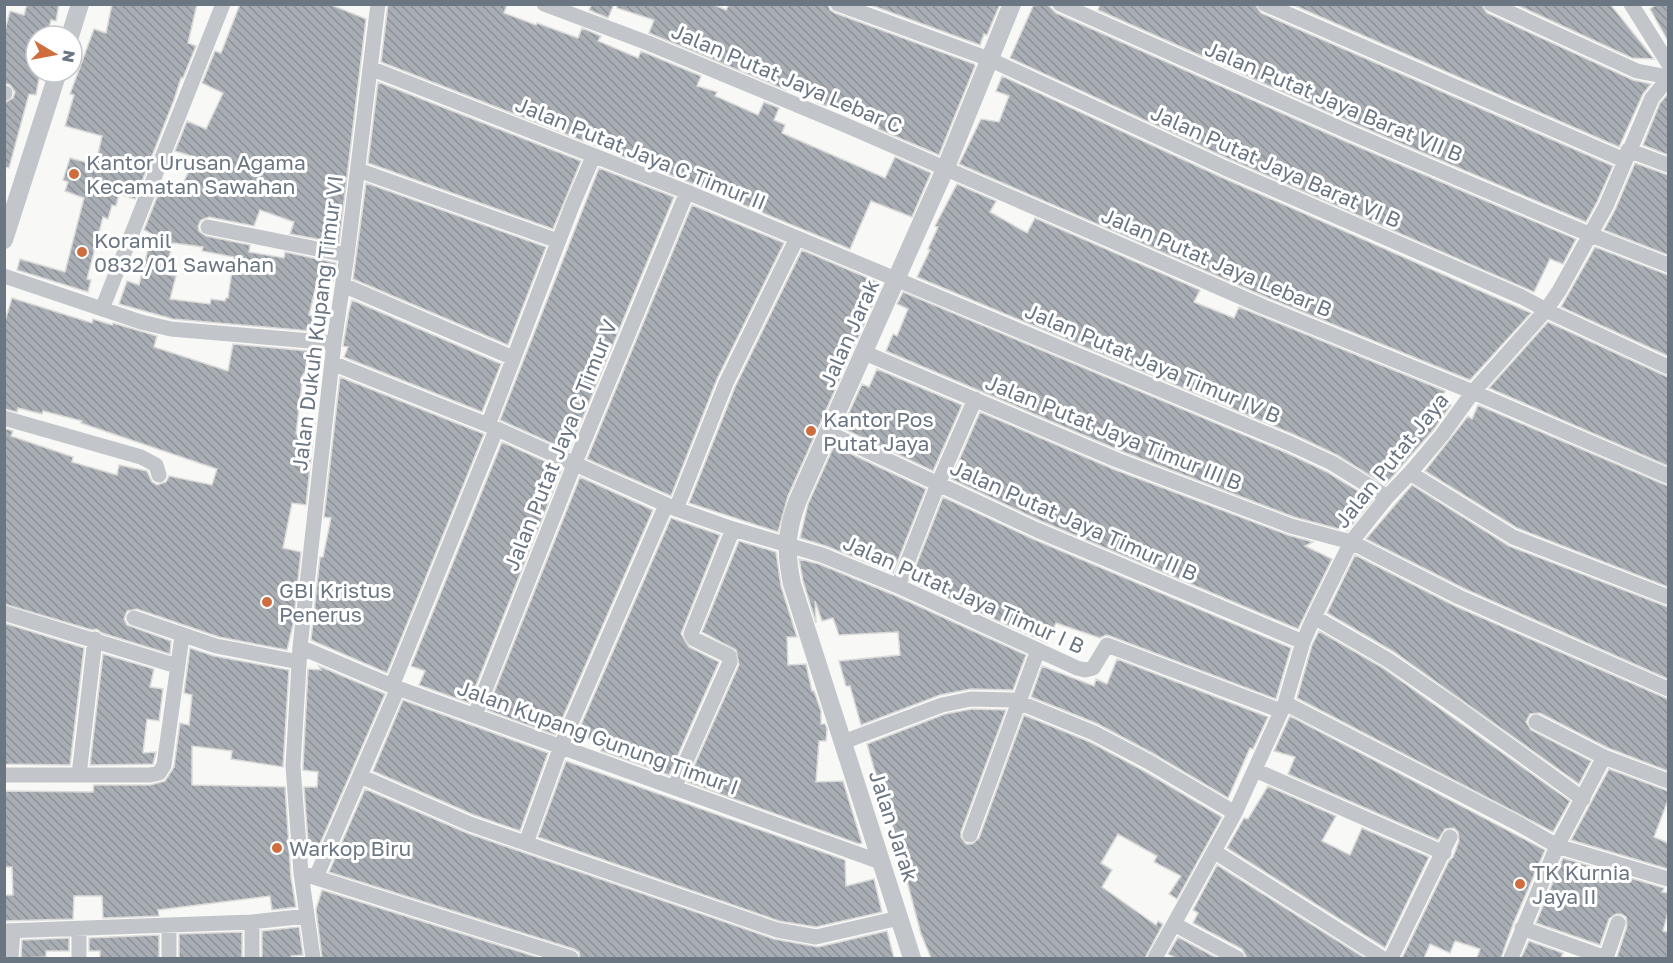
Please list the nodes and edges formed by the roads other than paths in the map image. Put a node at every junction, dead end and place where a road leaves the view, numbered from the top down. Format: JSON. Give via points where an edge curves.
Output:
{"nodes":[{"id":1,"x":80,"y":4,"type":"edge"},
{"id":2,"x":223,"y":4,"type":"edge"},
{"id":3,"x":378,"y":4,"type":"edge"},
{"id":4,"x":544,"y":4,"type":"edge"},
{"id":5,"x":838,"y":4,"type":"edge"},
{"id":6,"x":1012,"y":4,"type":"edge"},
{"id":7,"x":1060,"y":4,"type":"edge"},
{"id":8,"x":1265,"y":4,"type":"edge"},
{"id":9,"x":1491,"y":4,"type":"edge"},
{"id":10,"x":1631,"y":4,"type":"edge"},
{"id":11,"x":74,"y":24,"type":"edge"},
{"id":12,"x":989,"y":59,"type":"junction"},
{"id":13,"x":1668,"y":63,"type":"edge"},
{"id":14,"x":370,"y":68,"type":"junction"},
{"id":15,"x":1668,"y":78,"type":"edge"},
{"id":16,"x":54,"y":84,"type":"edge"},
{"id":17,"x":1626,"y":155,"type":"junction"},
{"id":18,"x":593,"y":157,"type":"junction"},
{"id":19,"x":1668,"y":165,"type":"edge"},
{"id":20,"x":946,"y":167,"type":"junction"},
{"id":21,"x":358,"y":170,"type":"junction"},
{"id":22,"x":687,"y":192,"type":"junction"},
{"id":23,"x":208,"y":227,"type":"dead end"},
{"id":24,"x":1591,"y":236,"type":"junction"},
{"id":25,"x":797,"y":238,"type":"junction"},
{"id":26,"x":4,"y":240,"type":"edge"},
{"id":27,"x":558,"y":242,"type":"junction"},
{"id":28,"x":347,"y":255,"type":"junction"},
{"id":29,"x":1668,"y":265,"type":"edge"},
{"id":30,"x":4,"y":276,"type":"edge"},
{"id":31,"x":897,"y":279,"type":"junction"},
{"id":32,"x":343,"y":285,"type":"junction"},
{"id":33,"x":102,"y":309,"type":"junction"},
{"id":34,"x":1546,"y":310,"type":"junction"},
{"id":35,"x":334,"y":343,"type":"junction"},
{"id":36,"x":865,"y":353,"type":"junction"},
{"id":37,"x":513,"y":358,"type":"junction"},
{"id":38,"x":332,"y":363,"type":"junction"},
{"id":39,"x":1668,"y":367,"type":"edge"},
{"id":40,"x":1473,"y":392,"type":"junction"},
{"id":41,"x":975,"y":399,"type":"junction"},
{"id":42,"x":4,"y":418,"type":"edge"},
{"id":43,"x":492,"y":428,"type":"junction"},
{"id":44,"x":830,"y":433,"type":"junction"},
{"id":45,"x":574,"y":465,"type":"junction"},
{"id":46,"x":1410,"y":473,"type":"junction"},
{"id":47,"x":159,"y":476,"type":"dead end"},
{"id":48,"x":1668,"y":476,"type":"edge"},
{"id":49,"x":938,"y":484,"type":"junction"},
{"id":50,"x":1387,"y":497,"type":"junction"},
{"id":51,"x":671,"y":507,"type":"junction"},
{"id":52,"x":733,"y":529,"type":"junction"},
{"id":53,"x":1351,"y":542,"type":"junction"},
{"id":54,"x":786,"y":544,"type":"junction"},
{"id":55,"x":898,"y":586,"type":"junction"},
{"id":56,"x":1668,"y":597,"type":"edge"},
{"id":57,"x":4,"y":613,"type":"edge"},
{"id":58,"x":1314,"y":617,"type":"junction"},
{"id":59,"x":134,"y":618,"type":"dead end"},
{"id":60,"x":182,"y":636,"type":"junction"},
{"id":61,"x":94,"y":639,"type":"junction"},
{"id":62,"x":1303,"y":642,"type":"junction"},
{"id":63,"x":1038,"y":650,"type":"junction"},
{"id":64,"x":299,"y":654,"type":"junction"},
{"id":65,"x":177,"y":666,"type":"junction"},
{"id":66,"x":395,"y":687,"type":"junction"},
{"id":67,"x":1668,"y":688,"type":"edge"},
{"id":68,"x":1019,"y":702,"type":"junction"},
{"id":69,"x":1283,"y":707,"type":"junction"},
{"id":70,"x":475,"y":715,"type":"junction"},
{"id":71,"x":1536,"y":722,"type":"dead end"},
{"id":72,"x":843,"y":742,"type":"junction"},
{"id":73,"x":561,"y":746,"type":"junction"},
{"id":74,"x":1604,"y":757,"type":"junction"},
{"id":75,"x":1255,"y":770,"type":"junction"},
{"id":76,"x":4,"y":775,"type":"edge"},
{"id":77,"x":79,"y":775,"type":"junction"},
{"id":78,"x":360,"y":776,"type":"junction"},
{"id":79,"x":1668,"y":781,"type":"edge"},
{"id":80,"x":675,"y":786,"type":"junction"},
{"id":81,"x":1583,"y":799,"type":"junction"},
{"id":82,"x":1235,"y":813,"type":"junction"},
{"id":83,"x":970,"y":835,"type":"dead end"},
{"id":84,"x":1450,"y":837,"type":"dead end"},
{"id":85,"x":526,"y":843,"type":"junction"},
{"id":86,"x":1557,"y":846,"type":"junction"},
{"id":87,"x":1215,"y":852,"type":"junction"},
{"id":88,"x":1444,"y":853,"type":"junction"},
{"id":89,"x":883,"y":863,"type":"junction"},
{"id":90,"x":308,"y":875,"type":"junction"},
{"id":91,"x":1668,"y":879,"type":"edge"},
{"id":92,"x":307,"y":916,"type":"junction"},
{"id":93,"x":899,"y":918,"type":"junction"},
{"id":94,"x":252,"y":922,"type":"junction"},
{"id":95,"x":1618,"y":923,"type":"dead end"},
{"id":96,"x":1174,"y":924,"type":"junction"},
{"id":97,"x":168,"y":926,"type":"junction"},
{"id":98,"x":1522,"y":928,"type":"junction"},
{"id":99,"x":79,"y":930,"type":"junction"},
{"id":100,"x":9,"y":931,"type":"edge"},
{"id":101,"x":11,"y":958,"type":"edge"},
{"id":102,"x":79,"y":958,"type":"edge"},
{"id":103,"x":169,"y":958,"type":"edge"},
{"id":104,"x":252,"y":958,"type":"edge"},
{"id":105,"x":313,"y":958,"type":"edge"},
{"id":106,"x":572,"y":958,"type":"edge"},
{"id":107,"x":912,"y":958,"type":"edge"},
{"id":108,"x":1155,"y":958,"type":"edge"},
{"id":109,"x":1237,"y":958,"type":"edge"},
{"id":110,"x":1382,"y":958,"type":"edge"},
{"id":111,"x":1391,"y":958,"type":"edge"},
{"id":112,"x":1511,"y":958,"type":"edge"}],
"edges":[{"from":1,"to":11,"type":"street"},
{"from":2,"to":33,"type":"street"},
{"from":3,"to":14,"type":"street","name":"Jalan Dukuh Kupang Timur VI"},
{"from":4,"to":20,"type":"street","name":"Jalan Putat Jaya Lebar C"},
{"from":5,"to":12,"type":"street","name":"Jalan Putat Jaya Barat VI B"},
{"from":6,"to":12,"type":"street","name":"Jalan Jarak"},
{"from":7,"to":24,"type":"street","name":"Jalan Putat Jaya Barat VII B"},
{"from":8,"to":17,"type":"street"},
{"from":9,"to":15,"type":"street","via":[[1636,71]]},
{"from":10,"to":13,"type":"street"},
{"from":12,"to":20,"type":"street","name":"Jalan Jarak"},
{"from":12,"to":34,"type":"street","name":"Jalan Putat Jaya Barat VI B"},
{"from":14,"to":18,"type":"street","name":"Jalan Putat Jaya C Timur II"},
{"from":14,"to":21,"type":"street","name":"Jalan Dukuh Kupang Timur VI"},
{"from":15,"to":17,"type":"street","name":"Jalan Putat Jaya","via":[[1652,98]]},
{"from":16,"to":26,"type":"street"},
{"from":17,"to":19,"type":"street"},
{"from":17,"to":24,"type":"street","name":"Jalan Putat Jaya"},
{"from":18,"to":22,"type":"street","name":"Jalan Putat Jaya C Timur II"},
{"from":18,"to":27,"type":"street"},
{"from":20,"to":31,"type":"street","name":"Jalan Jarak"},
{"from":20,"to":40,"type":"street","name":"Jalan Putat Jaya Lebar B","via":[[1264,307]]},
{"from":21,"to":27,"type":"street"},
{"from":21,"to":28,"type":"street","name":"Jalan Dukuh Kupang Timur VI"},
{"from":22,"to":25,"type":"street","name":"Jalan Putat Jaya C Timur II"},
{"from":22,"to":45,"type":"street","name":"Jalan Putat Jaya C Timur V"},
{"from":23,"to":28,"type":"street"},
{"from":24,"to":29,"type":"street","name":"Jalan Putat Jaya Barat VII B"},
{"from":24,"to":34,"type":"street","name":"Jalan Putat Jaya"},
{"from":25,"to":31,"type":"street","name":"Jalan Putat Jaya C Timur II"},
{"from":25,"to":51,"type":"street"},
{"from":27,"to":37,"type":"street"},
{"from":28,"to":32,"type":"street","name":"Jalan Dukuh Kupang Timur VI"},
{"from":30,"to":33,"type":"street"},
{"from":31,"to":36,"type":"street","name":"Jalan Jarak"},
{"from":31,"to":50,"type":"street","name":"Jalan Putat Jaya Timur IV B","via":[[1299,448]]},
{"from":32,"to":35,"type":"street","name":"Jalan Dukuh Kupang Timur VI"},
{"from":32,"to":37,"type":"street"},
{"from":33,"to":35,"type":"street","via":[[171,329]]},
{"from":34,"to":39,"type":"street","name":"Jalan Putat Jaya Barat VI B"},
{"from":34,"to":40,"type":"street","name":"Jalan Putat Jaya"},
{"from":35,"to":38,"type":"street","name":"Jalan Dukuh Kupang Timur VI"},
{"from":36,"to":41,"type":"street","name":"Jalan Putat Jaya Timur III B"},
{"from":36,"to":44,"type":"street","name":"Jalan Jarak"},
{"from":37,"to":43,"type":"street"},
{"from":38,"to":43,"type":"street","name":"Jalan Putat Jaya Timur I B"},
{"from":38,"to":64,"type":"street","name":"Jalan Dukuh Kupang Timur VI"},
{"from":40,"to":46,"type":"street","name":"Jalan Putat Jaya"},
{"from":40,"to":48,"type":"street","name":"Jalan Putat Jaya Lebar B"},
{"from":41,"to":49,"type":"street"},
{"from":41,"to":53,"type":"street","name":"Jalan Putat Jaya Timur III B","via":[[1128,465],[1291,526]]},
{"from":42,"to":47,"type":"street","via":[[141,457],[156,465]]},
{"from":43,"to":45,"type":"street","name":"Jalan Putat Jaya Timur I B"},
{"from":43,"to":66,"type":"street"},
{"from":44,"to":49,"type":"street","name":"Jalan Putat Jaya Timur II B"},
{"from":44,"to":54,"type":"street","name":"Jalan Jarak","via":[[798,500]]},
{"from":45,"to":51,"type":"street","name":"Jalan Putat Jaya Timur I B"},
{"from":45,"to":70,"type":"street","name":"Jalan Putat Jaya C Timur V"},
{"from":46,"to":50,"type":"street","name":"Jalan Putat Jaya"},
{"from":46,"to":56,"type":"street","via":[[1513,537]]},
{"from":49,"to":55,"type":"street"},
{"from":49,"to":62,"type":"street","name":"Jalan Putat Jaya Timur II B"},
{"from":50,"to":53,"type":"street","name":"Jalan Putat Jaya"},
{"from":51,"to":52,"type":"street","name":"Jalan Putat Jaya Timur I B"},
{"from":51,"to":73,"type":"street"},
{"from":52,"to":54,"type":"street","name":"Jalan Putat Jaya Timur I B"},
{"from":52,"to":80,"type":"street","via":[[691,632],[694,639],[729,656],[730,662]]},
{"from":53,"to":58,"type":"street","name":"Jalan Putat Jaya"},
{"from":53,"to":67,"type":"street","name":"Jalan Putat Jaya Timur III B","via":[[1459,597]]},
{"from":54,"to":55,"type":"street","name":"Jalan Putat Jaya Timur I B"},
{"from":54,"to":72,"type":"street","name":"Jalan Jarak","via":[[792,584]]},
{"from":55,"to":63,"type":"street","name":"Jalan Putat Jaya Timur I B"},
{"from":57,"to":61,"type":"street"},
{"from":58,"to":62,"type":"street","name":"Jalan Putat Jaya"},
{"from":58,"to":81,"type":"street","via":[[1388,660]]},
{"from":59,"to":60,"type":"street","name":"Jalan Kupang Gunung Timur I"},
{"from":60,"to":64,"type":"street","name":"Jalan Kupang Gunung Timur I","via":[[216,646]]},
{"from":60,"to":65,"type":"street"},
{"from":61,"to":65,"type":"street"},
{"from":61,"to":77,"type":"street"},
{"from":62,"to":69,"type":"street","name":"Jalan Putat Jaya"},
{"from":63,"to":68,"type":"street"},
{"from":63,"to":69,"type":"street","name":"Jalan Putat Jaya Timur I B","via":[[1087,670],[1094,667],[1107,645]]},
{"from":64,"to":66,"type":"street","name":"Jalan Kupang Gunung Timur I"},
{"from":64,"to":90,"type":"street","name":"Jalan Dukuh Kupang Timur VI","via":[[293,766]]},
{"from":65,"to":77,"type":"street","via":[[162,770],[150,775]]},
{"from":66,"to":70,"type":"street","name":"Jalan Kupang Gunung Timur I"},
{"from":66,"to":78,"type":"street"},
{"from":68,"to":72,"type":"street","via":[[957,701]]},
{"from":68,"to":82,"type":"street","via":[[1094,733]]},
{"from":68,"to":83,"type":"street"},
{"from":69,"to":75,"type":"street","name":"Jalan Putat Jaya"},
{"from":69,"to":86,"type":"street"},
{"from":70,"to":73,"type":"street","name":"Jalan Kupang Gunung Timur I"},
{"from":71,"to":74,"type":"street"},
{"from":72,"to":89,"type":"street","name":"Jalan Jarak"},
{"from":73,"to":80,"type":"street","name":"Jalan Kupang Gunung Timur I"},
{"from":73,"to":85,"type":"street"},
{"from":74,"to":79,"type":"street"},
{"from":74,"to":81,"type":"street"},
{"from":75,"to":82,"type":"street","name":"Jalan Putat Jaya"},
{"from":75,"to":88,"type":"street"},
{"from":76,"to":77,"type":"street"},
{"from":78,"to":85,"type":"street","via":[[470,824]]},
{"from":78,"to":90,"type":"street"},
{"from":80,"to":89,"type":"street","name":"Jalan Kupang Gunung Timur I"},
{"from":81,"to":86,"type":"street"},
{"from":82,"to":87,"type":"street","name":"Jalan Putat Jaya"},
{"from":84,"to":88,"type":"street"},
{"from":85,"to":93,"type":"street","via":[[794,934],[829,935]]},
{"from":86,"to":91,"type":"street"},
{"from":86,"to":98,"type":"street"},
{"from":87,"to":96,"type":"street","name":"Jalan Putat Jaya"},
{"from":87,"to":110,"type":"street"},
{"from":88,"to":111,"type":"street"},
{"from":89,"to":93,"type":"street","name":"Jalan Jarak"},
{"from":90,"to":92,"type":"street","name":"Jalan Dukuh Kupang Timur VI"},
{"from":90,"to":106,"type":"street"},
{"from":92,"to":94,"type":"street"},
{"from":92,"to":105,"type":"street","name":"Jalan Dukuh Kupang Timur VI"},
{"from":93,"to":107,"type":"street","name":"Jalan Jarak"},
{"from":94,"to":97,"type":"street"},
{"from":94,"to":104,"type":"street"},
{"from":95,"to":98,"type":"street","via":[[1606,958]]},
{"from":96,"to":108,"type":"street","name":"Jalan Putat Jaya"},
{"from":96,"to":109,"type":"street"},
{"from":97,"to":99,"type":"street"},
{"from":97,"to":103,"type":"street"},
{"from":98,"to":112,"type":"street"},
{"from":99,"to":100,"type":"street"},
{"from":99,"to":102,"type":"street"},
{"from":100,"to":101,"type":"street"}]}
